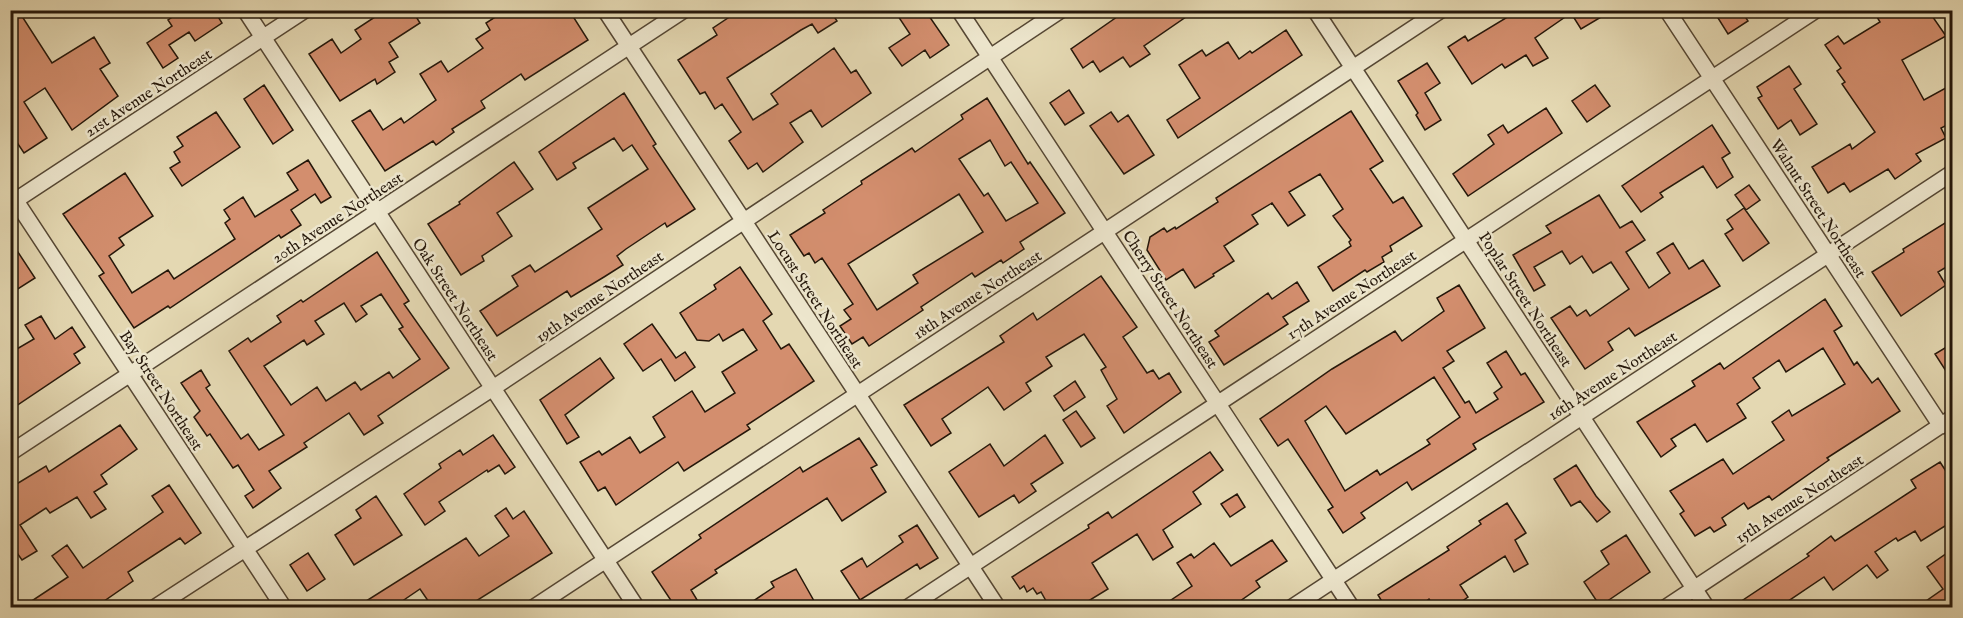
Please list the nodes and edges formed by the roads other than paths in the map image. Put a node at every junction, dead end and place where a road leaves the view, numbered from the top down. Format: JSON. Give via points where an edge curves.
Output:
{"nodes":[{"id":1,"x":245,"y":10,"type":"edge"},
{"id":2,"x":305,"y":10,"type":"edge"},
{"id":3,"x":605,"y":10,"type":"edge"},
{"id":4,"x":684,"y":10,"type":"edge"},
{"id":5,"x":959,"y":10,"type":"edge"},
{"id":6,"x":1061,"y":10,"type":"edge"},
{"id":7,"x":1315,"y":10,"type":"edge"},
{"id":8,"x":1442,"y":10,"type":"edge"},
{"id":9,"x":1667,"y":10,"type":"edge"},
{"id":10,"x":1816,"y":10,"type":"edge"},
{"id":11,"x":263,"y":38,"type":"junction"},
{"id":12,"x":629,"y":47,"type":"junction"},
{"id":13,"x":989,"y":56,"type":"junction"},
{"id":14,"x":1353,"y":69,"type":"junction"},
{"id":15,"x":1712,"y":78,"type":"junction"},
{"id":16,"x":1953,"y":173,"type":"edge"},
{"id":17,"x":12,"y":199,"type":"edge"},
{"id":18,"x":378,"y":212,"type":"junction"},
{"id":19,"x":743,"y":220,"type":"junction"},
{"id":20,"x":1105,"y":232,"type":"junction"},
{"id":21,"x":1466,"y":240,"type":"junction"},
{"id":22,"x":1828,"y":255,"type":"junction"},
{"id":23,"x":131,"y":374,"type":"junction"},
{"id":24,"x":494,"y":388,"type":"junction"},
{"id":25,"x":858,"y":394,"type":"junction"},
{"id":26,"x":1218,"y":404,"type":"junction"},
{"id":27,"x":1581,"y":416,"type":"junction"},
{"id":28,"x":1947,"y":422,"type":"edge"},
{"id":29,"x":10,"y":453,"type":"edge"},
{"id":30,"x":244,"y":548,"type":"junction"},
{"id":31,"x":606,"y":560,"type":"junction"},
{"id":32,"x":970,"y":566,"type":"junction"},
{"id":33,"x":1333,"y":579,"type":"junction"},
{"id":34,"x":1694,"y":588,"type":"junction"},
{"id":35,"x":154,"y":608,"type":"edge"},
{"id":36,"x":284,"y":608,"type":"edge"},
{"id":37,"x":533,"y":608,"type":"edge"},
{"id":38,"x":638,"y":608,"type":"edge"},
{"id":39,"x":907,"y":608,"type":"edge"},
{"id":40,"x":998,"y":608,"type":"edge"},
{"id":41,"x":1291,"y":608,"type":"edge"},
{"id":42,"x":1352,"y":608,"type":"edge"},
{"id":43,"x":1665,"y":608,"type":"edge"},
{"id":44,"x":1707,"y":608,"type":"edge"}],
"edges":[{"from":1,"to":11,"type":"street","name":"Oak Street Northeast"},
{"from":2,"to":11,"type":"street","name":"21st Avenue Northeast"},
{"from":3,"to":12,"type":"street","name":"Locust Street Northeast"},
{"from":4,"to":12,"type":"street","name":"20th Avenue Northeast"},
{"from":5,"to":13,"type":"street","name":"Cherry Street Northeast"},
{"from":6,"to":13,"type":"street","name":"19th Avenue Northeast"},
{"from":7,"to":14,"type":"street","name":"Poplar Street Northeast"},
{"from":8,"to":14,"type":"street","name":"18th Avenue Northeast"},
{"from":9,"to":15,"type":"street","name":"Walnut Street Northeast"},
{"from":10,"to":15,"type":"street","name":"17th Avenue Northeast"},
{"from":11,"to":17,"type":"street","name":"21st Avenue Northeast"},
{"from":11,"to":18,"type":"street","name":"Oak Street Northeast"},
{"from":12,"to":18,"type":"street","name":"20th Avenue Northeast"},
{"from":12,"to":19,"type":"street","name":"Locust Street Northeast"},
{"from":13,"to":19,"type":"street","name":"19th Avenue Northeast"},
{"from":13,"to":20,"type":"street","name":"Cherry Street Northeast"},
{"from":14,"to":20,"type":"street","name":"18th Avenue Northeast"},
{"from":14,"to":21,"type":"street","name":"Poplar Street Northeast"},
{"from":15,"to":21,"type":"street","name":"17th Avenue Northeast"},
{"from":15,"to":22,"type":"street","name":"Walnut Street Northeast"},
{"from":16,"to":22,"type":"street","name":"16th Avenue Northeast"},
{"from":17,"to":23,"type":"street","name":"Bay Street Northeast"},
{"from":18,"to":23,"type":"street","name":"20th Avenue Northeast"},
{"from":18,"to":24,"type":"street","name":"Oak Street Northeast"},
{"from":19,"to":24,"type":"street","name":"19th Avenue Northeast"},
{"from":19,"to":25,"type":"street","name":"Locust Street Northeast"},
{"from":20,"to":25,"type":"street","name":"18th Avenue Northeast"},
{"from":20,"to":26,"type":"street","name":"Cherry Street Northeast"},
{"from":21,"to":26,"type":"street","name":"17th Avenue Northeast"},
{"from":21,"to":27,"type":"street","name":"Poplar Street Northeast"},
{"from":22,"to":27,"type":"street","name":"16th Avenue Northeast"},
{"from":22,"to":28,"type":"street","name":"Walnut Street Northeast"},
{"from":23,"to":29,"type":"street","name":"20th Avenue Northeast"},
{"from":23,"to":30,"type":"street","name":"Bay Street Northeast"},
{"from":24,"to":30,"type":"street","name":"19th Avenue Northeast"},
{"from":24,"to":31,"type":"street","name":"Oak Street Northeast"},
{"from":25,"to":31,"type":"street","name":"18th Avenue Northeast"},
{"from":25,"to":32,"type":"street","name":"Locust Street Northeast"},
{"from":26,"to":32,"type":"street","name":"17th Avenue Northeast"},
{"from":26,"to":33,"type":"street","name":"Cherry Street Northeast"},
{"from":27,"to":33,"type":"street","name":"16th Avenue Northeast"},
{"from":27,"to":34,"type":"street","name":"Poplar Street Northeast"},
{"from":28,"to":34,"type":"street","name":"15th Avenue Northeast"},
{"from":30,"to":35,"type":"street","name":"19th Avenue Northeast"},
{"from":30,"to":36,"type":"street","name":"Bay Street Northeast"},
{"from":31,"to":37,"type":"street","name":"18th Avenue Northeast"},
{"from":31,"to":38,"type":"street","name":"Oak Street Northeast"},
{"from":32,"to":39,"type":"street","name":"17th Avenue Northeast"},
{"from":32,"to":40,"type":"street","name":"Locust Street Northeast"},
{"from":33,"to":41,"type":"street","name":"16th Avenue Northeast"},
{"from":33,"to":42,"type":"street","name":"Cherry Street Northeast"},
{"from":34,"to":43,"type":"street","name":"15th Avenue Northeast"},
{"from":34,"to":44,"type":"street","name":"Poplar Street Northeast"}]}
